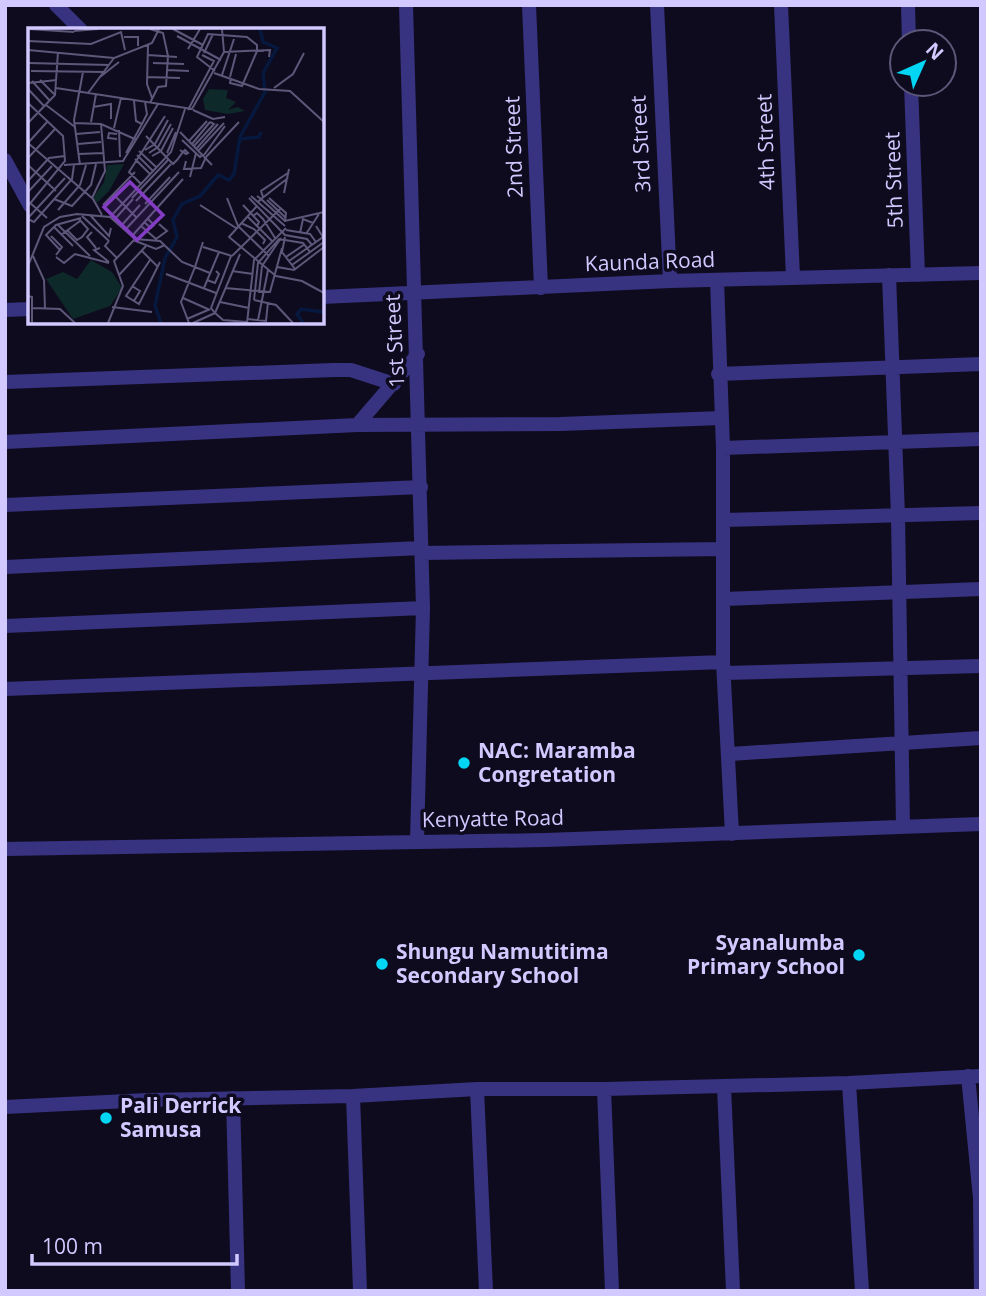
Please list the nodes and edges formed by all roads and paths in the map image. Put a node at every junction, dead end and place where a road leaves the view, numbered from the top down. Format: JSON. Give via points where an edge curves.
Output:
{"nodes":[{"id":1,"x":56,"y":5,"type":"edge"},
{"id":2,"x":406,"y":5,"type":"edge"},
{"id":3,"x":529,"y":5,"type":"edge"},
{"id":4,"x":657,"y":5,"type":"edge"},
{"id":5,"x":781,"y":5,"type":"edge"},
{"id":6,"x":908,"y":5,"type":"edge"},
{"id":7,"x":79,"y":28,"type":"edge"},
{"id":8,"x":909,"y":28,"type":"edge"},
{"id":9,"x":912,"y":98,"type":"edge"},
{"id":10,"x":5,"y":160,"type":"edge"},
{"id":11,"x":28,"y":202,"type":"edge"},
{"id":12,"x":981,"y":273,"type":"edge"},
{"id":13,"x":889,"y":275,"type":"junction"},
{"id":14,"x":918,"y":275,"type":"junction"},
{"id":15,"x":793,"y":277,"type":"junction"},
{"id":16,"x":717,"y":280,"type":"junction"},
{"id":17,"x":670,"y":281,"type":"junction"},
{"id":18,"x":541,"y":288,"type":"junction"},
{"id":19,"x":412,"y":292,"type":"junction"},
{"id":20,"x":324,"y":297,"type":"edge"},
{"id":21,"x":28,"y":309,"type":"edge"},
{"id":22,"x":5,"y":310,"type":"edge"},
{"id":23,"x":418,"y":354,"type":"junction"},
{"id":24,"x":981,"y":364,"type":"edge"},
{"id":25,"x":892,"y":367,"type":"junction"},
{"id":26,"x":718,"y":374,"type":"junction"},
{"id":27,"x":5,"y":382,"type":"edge"},
{"id":28,"x":394,"y":384,"type":"junction"},
{"id":29,"x":721,"y":418,"type":"junction"},
{"id":30,"x":358,"y":425,"type":"junction"},
{"id":31,"x":419,"y":425,"type":"junction"},
{"id":32,"x":981,"y":439,"type":"edge"},
{"id":33,"x":5,"y":442,"type":"edge"},
{"id":34,"x":895,"y":442,"type":"junction"},
{"id":35,"x":723,"y":448,"type":"junction"},
{"id":36,"x":421,"y":488,"type":"junction"},
{"id":37,"x":5,"y":505,"type":"edge"},
{"id":38,"x":981,"y":513,"type":"edge"},
{"id":39,"x":898,"y":516,"type":"junction"},
{"id":40,"x":723,"y":520,"type":"junction"},
{"id":41,"x":723,"y":550,"type":"junction"},
{"id":42,"x":421,"y":551,"type":"junction"},
{"id":43,"x":5,"y":567,"type":"edge"},
{"id":44,"x":981,"y":589,"type":"edge"},
{"id":45,"x":899,"y":593,"type":"junction"},
{"id":46,"x":724,"y":599,"type":"junction"},
{"id":47,"x":424,"y":608,"type":"junction"},
{"id":48,"x":5,"y":626,"type":"edge"},
{"id":49,"x":981,"y":666,"type":"edge"},
{"id":50,"x":723,"y":668,"type":"junction"},
{"id":51,"x":900,"y":668,"type":"junction"},
{"id":52,"x":422,"y":674,"type":"junction"},
{"id":53,"x":5,"y":689,"type":"edge"},
{"id":54,"x":981,"y":738,"type":"edge"},
{"id":55,"x":903,"y":742,"type":"junction"},
{"id":56,"x":730,"y":754,"type":"junction"},
{"id":57,"x":981,"y":824,"type":"edge"},
{"id":58,"x":904,"y":826,"type":"junction"},
{"id":59,"x":733,"y":834,"type":"junction"},
{"id":60,"x":417,"y":841,"type":"junction"},
{"id":61,"x":5,"y":849,"type":"edge"},
{"id":62,"x":974,"y":1076,"type":"edge"},
{"id":63,"x":849,"y":1083,"type":"junction"},
{"id":64,"x":724,"y":1087,"type":"junction"},
{"id":65,"x":477,"y":1089,"type":"junction"},
{"id":66,"x":604,"y":1090,"type":"junction"},
{"id":67,"x":353,"y":1096,"type":"junction"},
{"id":68,"x":233,"y":1098,"type":"junction"},
{"id":69,"x":5,"y":1107,"type":"edge"},
{"id":70,"x":238,"y":1291,"type":"edge"},
{"id":71,"x":360,"y":1291,"type":"edge"},
{"id":72,"x":486,"y":1291,"type":"edge"},
{"id":73,"x":612,"y":1291,"type":"edge"},
{"id":74,"x":733,"y":1291,"type":"edge"},
{"id":75,"x":862,"y":1291,"type":"edge"},
{"id":76,"x":981,"y":1291,"type":"edge"}],
"edges":[{"from":1,"to":7,"type":"street"},
{"from":2,"to":19,"type":"street","name":"1st Street"},
{"from":3,"to":18,"type":"street","name":"2nd Street"},
{"from":4,"to":17,"type":"street","name":"3rd Street"},
{"from":5,"to":15,"type":"street","name":"4th Street"},
{"from":6,"to":8,"type":"street"},
{"from":9,"to":14,"type":"street","name":"5th Street"},
{"from":10,"to":11,"type":"street"},
{"from":12,"to":14,"type":"street","name":"Kaunda Road"},
{"from":13,"to":14,"type":"street","name":"Kaunda Road"},
{"from":13,"to":15,"type":"street","name":"Kaunda Road"},
{"from":13,"to":25,"type":"street"},
{"from":15,"to":16,"type":"street","name":"Kaunda Road"},
{"from":16,"to":17,"type":"street","name":"Kaunda Road"},
{"from":16,"to":26,"type":"street"},
{"from":17,"to":18,"type":"street","name":"Kaunda Road"},
{"from":18,"to":19,"type":"street","name":"Kaunda Road"},
{"from":19,"to":20,"type":"street","name":"Kaunda Road"},
{"from":19,"to":23,"type":"street","name":"1st Street"},
{"from":21,"to":22,"type":"street"},
{"from":23,"to":28,"type":"street"},
{"from":23,"to":31,"type":"street","name":"1st Street"},
{"from":24,"to":25,"type":"street"},
{"from":25,"to":26,"type":"street"},
{"from":25,"to":34,"type":"street"},
{"from":26,"to":29,"type":"street"},
{"from":27,"to":28,"type":"street","via":[[351,370]]},
{"from":28,"to":30,"type":"street"},
{"from":29,"to":31,"type":"street"},
{"from":29,"to":35,"type":"street"},
{"from":30,"to":31,"type":"street"},
{"from":30,"to":33,"type":"street"},
{"from":31,"to":36,"type":"street","name":"1st Street"},
{"from":32,"to":34,"type":"street"},
{"from":34,"to":35,"type":"street"},
{"from":34,"to":39,"type":"street"},
{"from":35,"to":40,"type":"street"},
{"from":36,"to":37,"type":"street"},
{"from":36,"to":42,"type":"street","name":"1st Street"},
{"from":38,"to":39,"type":"street"},
{"from":39,"to":40,"type":"street"},
{"from":39,"to":45,"type":"street"},
{"from":40,"to":41,"type":"street"},
{"from":41,"to":42,"type":"street"},
{"from":41,"to":46,"type":"street"},
{"from":42,"to":43,"type":"street"},
{"from":42,"to":47,"type":"street","name":"1st Street"},
{"from":44,"to":45,"type":"street"},
{"from":45,"to":46,"type":"street"},
{"from":45,"to":51,"type":"street"},
{"from":46,"to":50,"type":"street"},
{"from":47,"to":48,"type":"street"},
{"from":47,"to":52,"type":"street","name":"1st Street"},
{"from":49,"to":51,"type":"street"},
{"from":50,"to":51,"type":"street"},
{"from":50,"to":52,"type":"street"},
{"from":50,"to":56,"type":"street"},
{"from":51,"to":55,"type":"street"},
{"from":52,"to":53,"type":"street"},
{"from":52,"to":60,"type":"street","name":"1st Street"},
{"from":54,"to":55,"type":"street"},
{"from":55,"to":56,"type":"street"},
{"from":55,"to":58,"type":"street"},
{"from":56,"to":59,"type":"street"},
{"from":57,"to":58,"type":"street","name":"Kenyatte Road"},
{"from":58,"to":59,"type":"street","name":"Kenyatte Road"},
{"from":59,"to":60,"type":"street","name":"Kenyatte Road"},
{"from":60,"to":61,"type":"street","name":"Kenyatte Road"},
{"from":62,"to":63,"type":"street"},
{"from":62,"to":76,"type":"street"},
{"from":63,"to":64,"type":"street"},
{"from":63,"to":75,"type":"street"},
{"from":64,"to":66,"type":"street"},
{"from":64,"to":74,"type":"street"},
{"from":65,"to":66,"type":"street"},
{"from":65,"to":67,"type":"street"},
{"from":65,"to":72,"type":"street"},
{"from":66,"to":73,"type":"street"},
{"from":67,"to":68,"type":"street"},
{"from":67,"to":71,"type":"street"},
{"from":68,"to":69,"type":"street"},
{"from":68,"to":70,"type":"street"}]}
